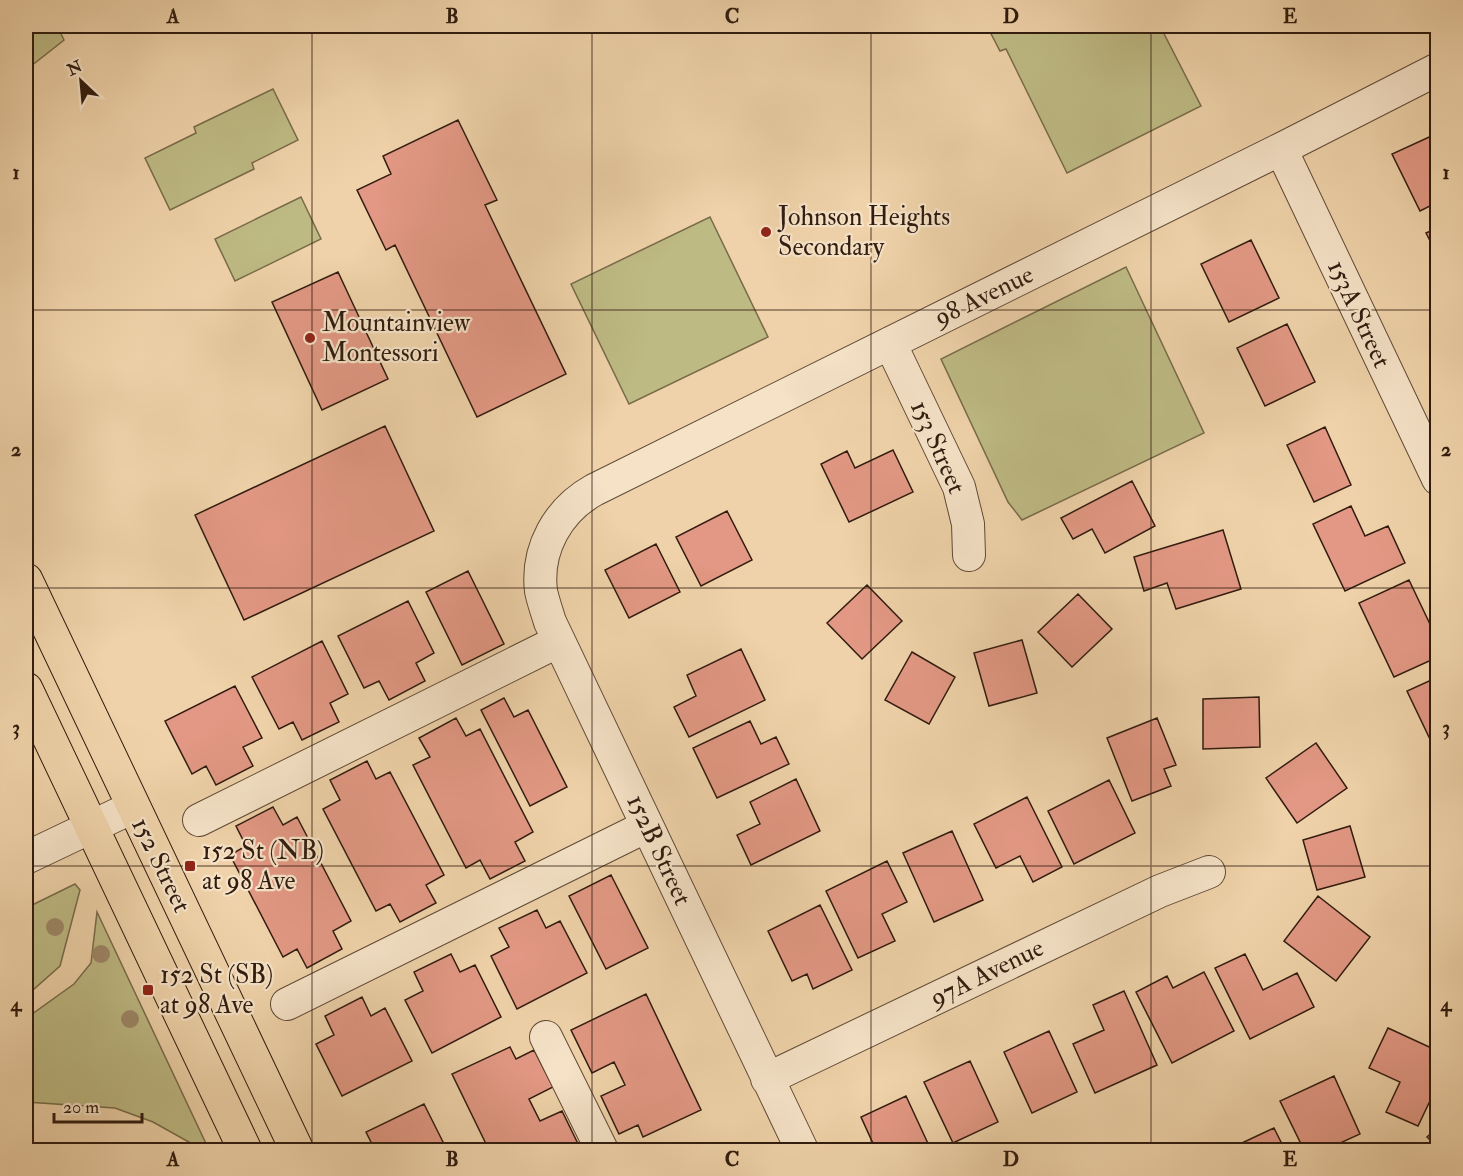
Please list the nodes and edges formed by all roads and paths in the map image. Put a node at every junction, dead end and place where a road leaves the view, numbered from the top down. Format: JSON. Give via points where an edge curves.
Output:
{"nodes":[{"id":1,"x":1437,"y":69,"type":"edge"},
{"id":2,"x":1281,"y":149,"type":"junction"},
{"id":3,"x":890,"y":343,"type":"junction"},
{"id":4,"x":1437,"y":479,"type":"edge"},
{"id":5,"x":547,"y":543,"type":"joint"},
{"id":6,"x":969,"y":555,"type":"dead end"},
{"id":7,"x":26,"y":579,"type":"edge"},
{"id":8,"x":559,"y":641,"type":"junction"},
{"id":9,"x":26,"y":689,"type":"edge"},
{"id":10,"x":133,"y":807,"type":"junction"},
{"id":11,"x":199,"y":820,"type":"dead end"},
{"id":12,"x":91,"y":826,"type":"junction"},
{"id":13,"x":647,"y":826,"type":"junction"},
{"id":14,"x":26,"y":858,"type":"edge"},
{"id":15,"x":1209,"y":872,"type":"dead end"},
{"id":16,"x":286,"y":1004,"type":"dead end"},
{"id":17,"x":546,"y":1037,"type":"dead end"},
{"id":18,"x":767,"y":1078,"type":"junction"},
{"id":19,"x":245,"y":1150,"type":"edge"},
{"id":20,"x":297,"y":1150,"type":"edge"},
{"id":21,"x":602,"y":1150,"type":"edge"},
{"id":22,"x":802,"y":1150,"type":"edge"}],
"edges":[{"from":1,"to":2,"type":"street","name":"98 Avenue"},
{"from":2,"to":3,"type":"street","name":"98 Avenue"},
{"from":2,"to":4,"type":"street","name":"153A Street"},
{"from":3,"to":5,"type":"street","name":"98 Avenue","via":[[584,496],[565,513]]},
{"from":3,"to":6,"type":"street","name":"153 Street","via":[[959,487],[968,524]]},
{"from":5,"to":8,"type":"street","name":"152B Street","via":[[541,588]]},
{"from":7,"to":10,"type":"main road","name":"152 Street"},
{"from":8,"to":11,"type":"street"},
{"from":8,"to":13,"type":"street","name":"152B Street"},
{"from":9,"to":12,"type":"main road","name":"152 Street"},
{"from":10,"to":12,"type":"street"},
{"from":10,"to":20,"type":"main road","name":"152 Street"},
{"from":12,"to":14,"type":"street"},
{"from":12,"to":19,"type":"main road","name":"152 Street"},
{"from":13,"to":16,"type":"street"},
{"from":13,"to":18,"type":"street","name":"152B Street"},
{"from":15,"to":18,"type":"street","name":"97A Avenue","via":[[1160,891]]},
{"from":17,"to":21,"type":"street"},
{"from":18,"to":22,"type":"street","name":"152B Street"}]}
